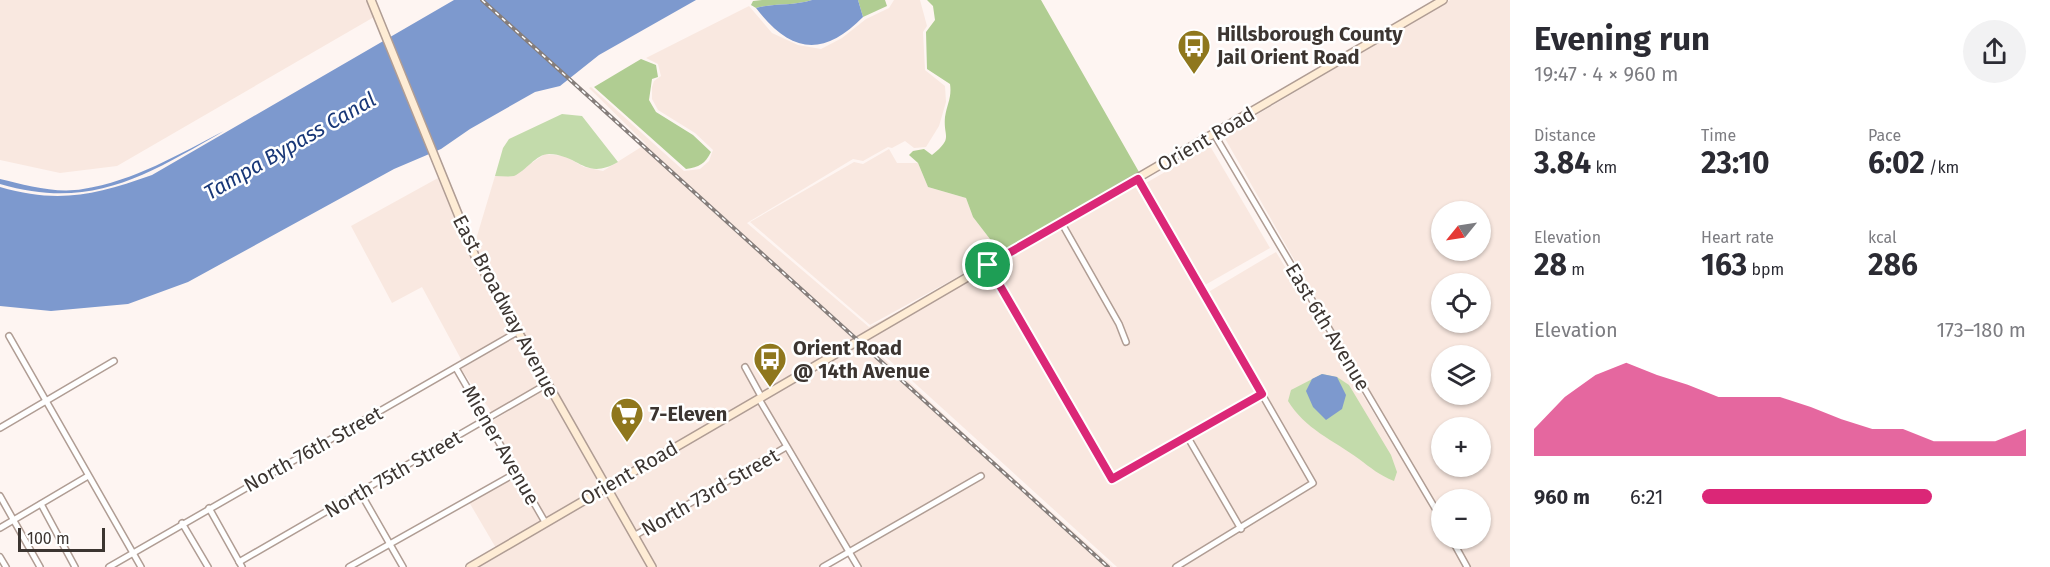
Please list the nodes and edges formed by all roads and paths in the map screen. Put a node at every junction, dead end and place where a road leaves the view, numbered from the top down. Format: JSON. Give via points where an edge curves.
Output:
{"nodes":[{"id":1,"x":371,"y":0,"type":"edge"},
{"id":2,"x":1443,"y":0,"type":"edge"},
{"id":3,"x":1214,"y":134,"type":"junction"},
{"id":4,"x":1138,"y":179,"type":"junction"},
{"id":5,"x":1061,"y":222,"type":"junction"},
{"id":6,"x":988,"y":265,"type":"junction"},
{"id":7,"x":518,"y":332,"type":"junction"},
{"id":8,"x":9,"y":336,"type":"dead end"},
{"id":9,"x":1126,"y":342,"type":"dead end"},
{"id":10,"x":114,"y":361,"type":"dead end"},
{"id":11,"x":745,"y":367,"type":"dead end"},
{"id":12,"x":456,"y":368,"type":"junction"},
{"id":13,"x":547,"y":384,"type":"junction"},
{"id":14,"x":1262,"y":394,"type":"junction"},
{"id":15,"x":760,"y":398,"type":"junction"},
{"id":16,"x":45,"y":401,"type":"junction"},
{"id":17,"x":486,"y":421,"type":"junction"},
{"id":18,"x":0,"y":428,"type":"edge"},
{"id":19,"x":1187,"y":436,"type":"junction"},
{"id":20,"x":786,"y":447,"type":"junction"},
{"id":21,"x":516,"y":473,"type":"junction"},
{"id":22,"x":88,"y":476,"type":"junction"},
{"id":23,"x":981,"y":476,"type":"dead end"},
{"id":24,"x":606,"y":487,"type":"junction"},
{"id":25,"x":360,"y":492,"type":"junction"},
{"id":26,"x":0,"y":496,"type":"edge"},
{"id":27,"x":1431,"y":501,"type":"edge"},
{"id":28,"x":41,"y":504,"type":"junction"},
{"id":29,"x":208,"y":508,"type":"junction"},
{"id":30,"x":14,"y":520,"type":"junction"},
{"id":31,"x":545,"y":522,"type":"junction"},
{"id":32,"x":182,"y":523,"type":"junction"},
{"id":33,"x":0,"y":528,"type":"edge"},
{"id":34,"x":1240,"y":529,"type":"junction"},
{"id":35,"x":634,"y":536,"type":"junction"},
{"id":36,"x":389,"y":543,"type":"junction"},
{"id":37,"x":1457,"y":549,"type":"edge"},
{"id":38,"x":849,"y":552,"type":"junction"},
{"id":39,"x":133,"y":553,"type":"junction"},
{"id":40,"x":0,"y":557,"type":"edge"},
{"id":41,"x":241,"y":565,"type":"edge"},
{"id":42,"x":6,"y":567,"type":"edge"},
{"id":43,"x":40,"y":567,"type":"edge"},
{"id":44,"x":75,"y":567,"type":"edge"},
{"id":45,"x":109,"y":567,"type":"edge"},
{"id":46,"x":141,"y":567,"type":"edge"},
{"id":47,"x":208,"y":567,"type":"edge"},
{"id":48,"x":349,"y":567,"type":"edge"},
{"id":49,"x":403,"y":567,"type":"edge"},
{"id":50,"x":470,"y":567,"type":"edge"},
{"id":51,"x":652,"y":567,"type":"edge"},
{"id":52,"x":823,"y":567,"type":"edge"},
{"id":53,"x":858,"y":567,"type":"edge"},
{"id":54,"x":1176,"y":567,"type":"edge"},
{"id":55,"x":1467,"y":567,"type":"edge"}],
"edges":[{"from":1,"to":7,"type":"street","name":"East Broadway Avenue","via":[[475,256]]},
{"from":2,"to":3,"type":"street","name":"Orient Road"},
{"from":3,"to":4,"type":"street","name":"Orient Road"},
{"from":3,"to":27,"type":"street","name":"East 6th Avenue"},
{"from":4,"to":5,"type":"street","name":"Orient Road"},
{"from":4,"to":14,"type":"street"},
{"from":5,"to":6,"type":"street","name":"Orient Road"},
{"from":5,"to":9,"type":"street"},
{"from":6,"to":15,"type":"street","name":"Orient Road"},
{"from":6,"to":19,"type":"street","via":[[1112,479]]},
{"from":7,"to":12,"type":"street","name":"North 76th Street"},
{"from":7,"to":13,"type":"street","name":"East Broadway Avenue"},
{"from":8,"to":16,"type":"street"},
{"from":10,"to":16,"type":"street"},
{"from":11,"to":15,"type":"street"},
{"from":12,"to":17,"type":"street","name":"Miener Avenue"},
{"from":12,"to":29,"type":"street","name":"North 76th Street"},
{"from":13,"to":17,"type":"street","name":"North 75th Street"},
{"from":13,"to":24,"type":"street","name":"East Broadway Avenue"},
{"from":14,"to":19,"type":"street"},
{"from":14,"to":34,"type":"street","via":[[1313,483]]},
{"from":15,"to":20,"type":"street"},
{"from":15,"to":24,"type":"street","name":"Orient Road"},
{"from":16,"to":18,"type":"street"},
{"from":16,"to":22,"type":"street"},
{"from":17,"to":21,"type":"street","name":"Miener Avenue"},
{"from":17,"to":25,"type":"street","name":"North 75th Street"},
{"from":19,"to":34,"type":"street"},
{"from":20,"to":35,"type":"street","name":"North 73rd Street"},
{"from":20,"to":38,"type":"street"},
{"from":21,"to":31,"type":"street","name":"Miener Avenue"},
{"from":21,"to":36,"type":"street"},
{"from":22,"to":28,"type":"street"},
{"from":22,"to":39,"type":"street"},
{"from":23,"to":38,"type":"street"},
{"from":24,"to":31,"type":"street","name":"Orient Road"},
{"from":24,"to":35,"type":"street","name":"East Broadway Avenue"},
{"from":25,"to":36,"type":"street"},
{"from":25,"to":41,"type":"street","name":"North 75th Street"},
{"from":26,"to":30,"type":"street"},
{"from":28,"to":30,"type":"street"},
{"from":28,"to":44,"type":"street"},
{"from":29,"to":32,"type":"street","name":"North 76th Street"},
{"from":29,"to":41,"type":"street"},
{"from":30,"to":33,"type":"street"},
{"from":30,"to":43,"type":"street"},
{"from":31,"to":50,"type":"street","name":"Orient Road"},
{"from":32,"to":39,"type":"street","name":"North 76th Street"},
{"from":32,"to":47,"type":"street"},
{"from":34,"to":54,"type":"street"},
{"from":35,"to":51,"type":"street","name":"East Broadway Avenue"},
{"from":36,"to":48,"type":"street"},
{"from":36,"to":49,"type":"street"},
{"from":37,"to":55,"type":"street"},
{"from":38,"to":52,"type":"street"},
{"from":38,"to":53,"type":"street"},
{"from":39,"to":45,"type":"street","name":"North 76th Street"},
{"from":39,"to":46,"type":"street"},
{"from":40,"to":42,"type":"street"}]}
